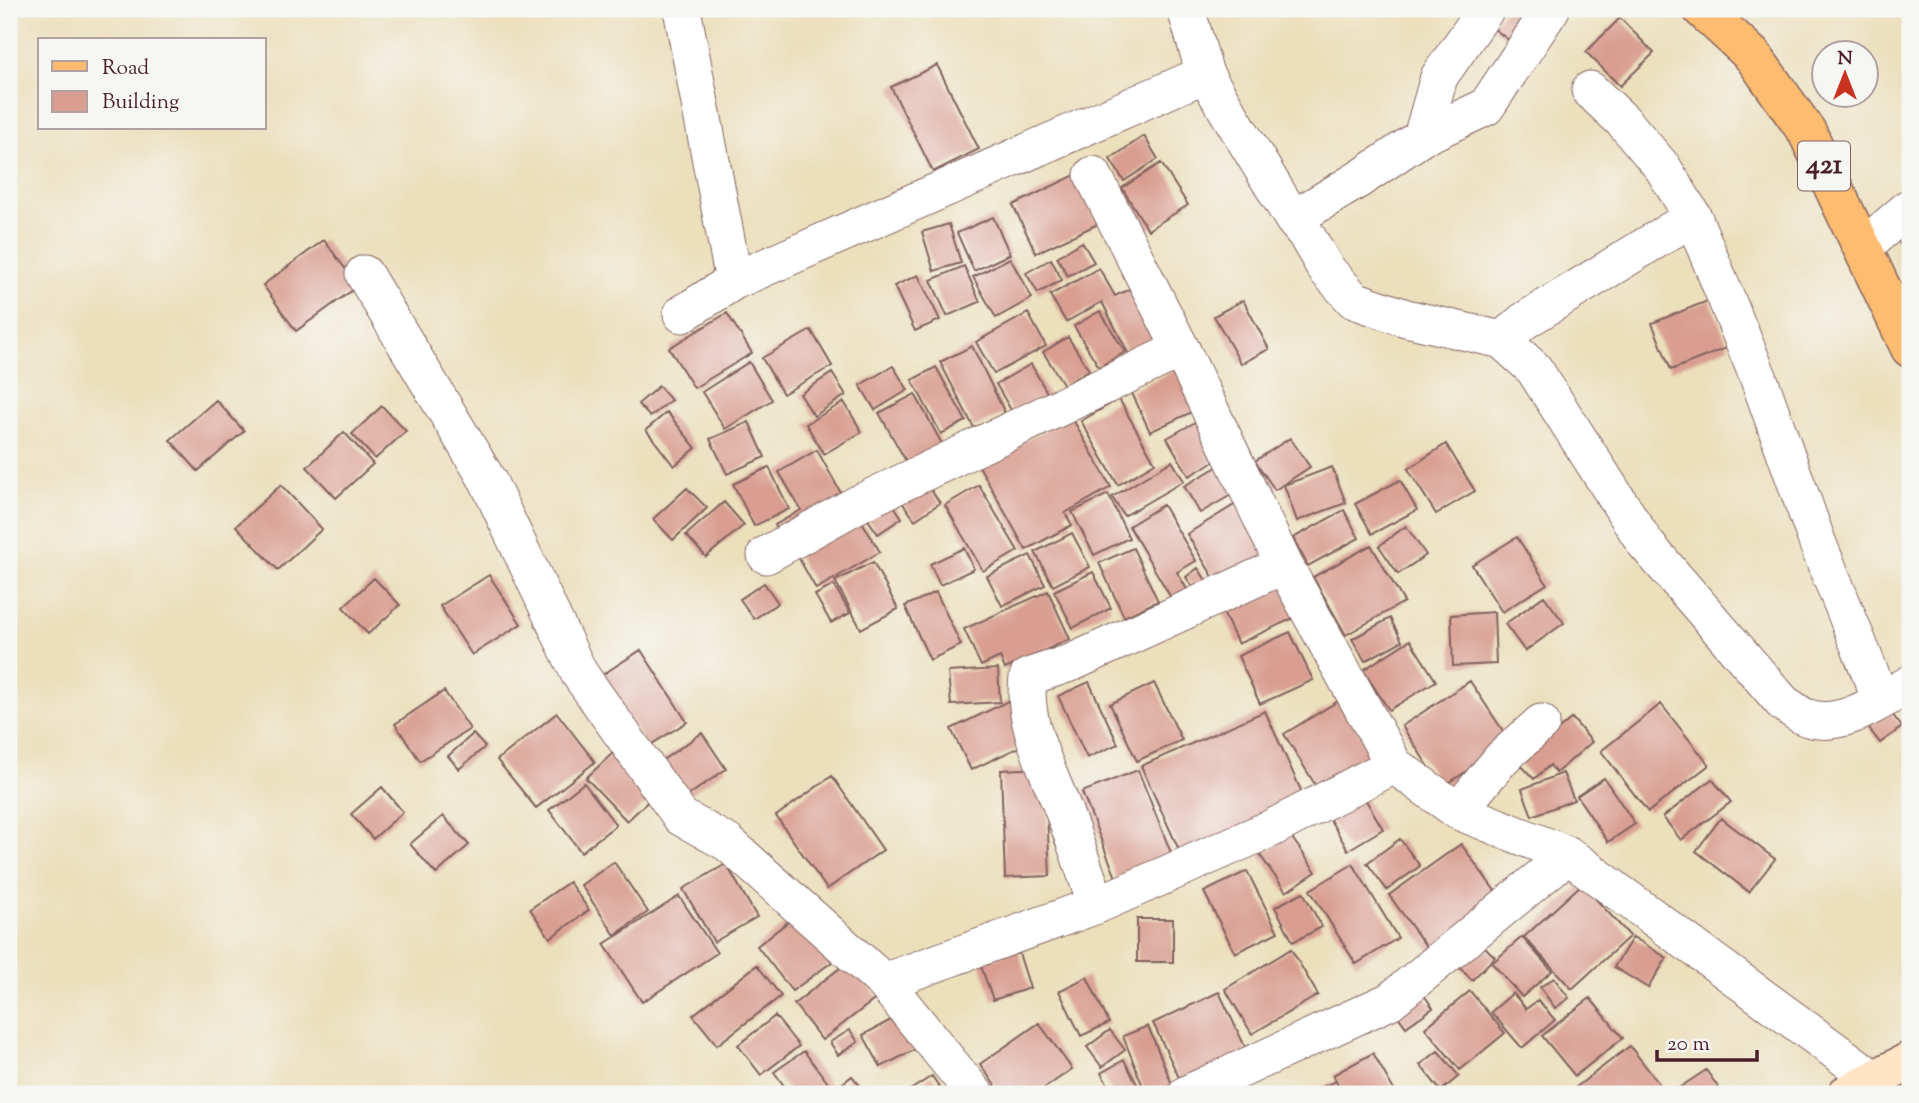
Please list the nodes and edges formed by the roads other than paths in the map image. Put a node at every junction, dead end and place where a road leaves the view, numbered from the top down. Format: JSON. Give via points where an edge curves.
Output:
{"nodes":[{"id":1,"x":682,"y":9,"type":"edge"},
{"id":2,"x":1186,"y":9,"type":"edge"},
{"id":3,"x":1486,"y":9,"type":"edge"},
{"id":4,"x":1551,"y":9,"type":"edge"},
{"id":5,"x":1702,"y":9,"type":"edge"},
{"id":6,"x":1205,"y":74,"type":"junction"},
{"id":7,"x":1590,"y":90,"type":"dead end"},
{"id":8,"x":1422,"y":137,"type":"junction"},
{"id":9,"x":1093,"y":175,"type":"dead end"},
{"id":10,"x":1910,"y":207,"type":"edge"},
{"id":11,"x":1693,"y":217,"type":"junction"},
{"id":12,"x":1293,"y":219,"type":"junction"},
{"id":13,"x":1863,"y":247,"type":"junction"},
{"id":14,"x":364,"y":274,"type":"dead end"},
{"id":15,"x":734,"y":281,"type":"junction"},
{"id":16,"x":682,"y":314,"type":"dead end"},
{"id":17,"x":1502,"y":340,"type":"junction"},
{"id":18,"x":1910,"y":348,"type":"edge"},
{"id":19,"x":1181,"y":349,"type":"junction"},
{"id":20,"x":766,"y":555,"type":"dead end"},
{"id":21,"x":1284,"y":565,"type":"junction"},
{"id":22,"x":1895,"y":692,"type":"edge"},
{"id":23,"x":1541,"y":723,"type":"dead end"},
{"id":24,"x":1394,"y":765,"type":"junction"},
{"id":25,"x":1458,"y":811,"type":"junction"},
{"id":26,"x":1568,"y":855,"type":"junction"},
{"id":27,"x":1097,"y":905,"type":"junction"},
{"id":28,"x":884,"y":982,"type":"junction"},
{"id":29,"x":1910,"y":1061,"type":"edge"},
{"id":30,"x":1861,"y":1087,"type":"edge"},
{"id":31,"x":975,"y":1094,"type":"edge"},
{"id":32,"x":1187,"y":1094,"type":"edge"}],
"edges":[{"from":1,"to":15,"type":"street"},
{"from":2,"to":6,"type":"street"},
{"from":3,"to":8,"type":"street","via":[[1439,77]]},
{"from":4,"to":8,"type":"street","via":[[1486,107]]},
{"from":5,"to":13,"type":"main road","number":"421","via":[[1753,56],[1807,132]]},
{"from":6,"to":12,"type":"street"},
{"from":6,"to":15,"type":"street"},
{"from":7,"to":11,"type":"street","via":[[1663,168]]},
{"from":8,"to":12,"type":"street"},
{"from":9,"to":19,"type":"street"},
{"from":10,"to":13,"type":"street"},
{"from":11,"to":17,"type":"street","via":[[1524,321]]},
{"from":11,"to":22,"type":"street","via":[[1759,379],[1818,544]]},
{"from":12,"to":17,"type":"street","via":[[1326,269],[1354,300],[1406,318]]},
{"from":13,"to":18,"type":"main road","number":"421"},
{"from":14,"to":28,"type":"street","via":[[488,481],[579,673],[681,817],[727,843]]},
{"from":15,"to":16,"type":"street"},
{"from":17,"to":22,"type":"street","via":[[1534,369],[1645,543],[1784,704],[1806,718],[1826,721],[1855,714]]},
{"from":19,"to":20,"type":"street","via":[[858,504]]},
{"from":19,"to":21,"type":"street"},
{"from":21,"to":24,"type":"street"},
{"from":21,"to":27,"type":"street","via":[[1073,662],[1028,677],[1025,698],[1034,738]]},
{"from":23,"to":25,"type":"street","via":[[1502,758]]},
{"from":24,"to":25,"type":"street"},
{"from":24,"to":27,"type":"street","via":[[1272,828]]},
{"from":25,"to":26,"type":"street"},
{"from":26,"to":30,"type":"street"},
{"from":26,"to":32,"type":"street","via":[[1390,1001]]},
{"from":27,"to":28,"type":"street"},
{"from":28,"to":31,"type":"street"},
{"from":29,"to":30,"type":"main road"}]}
